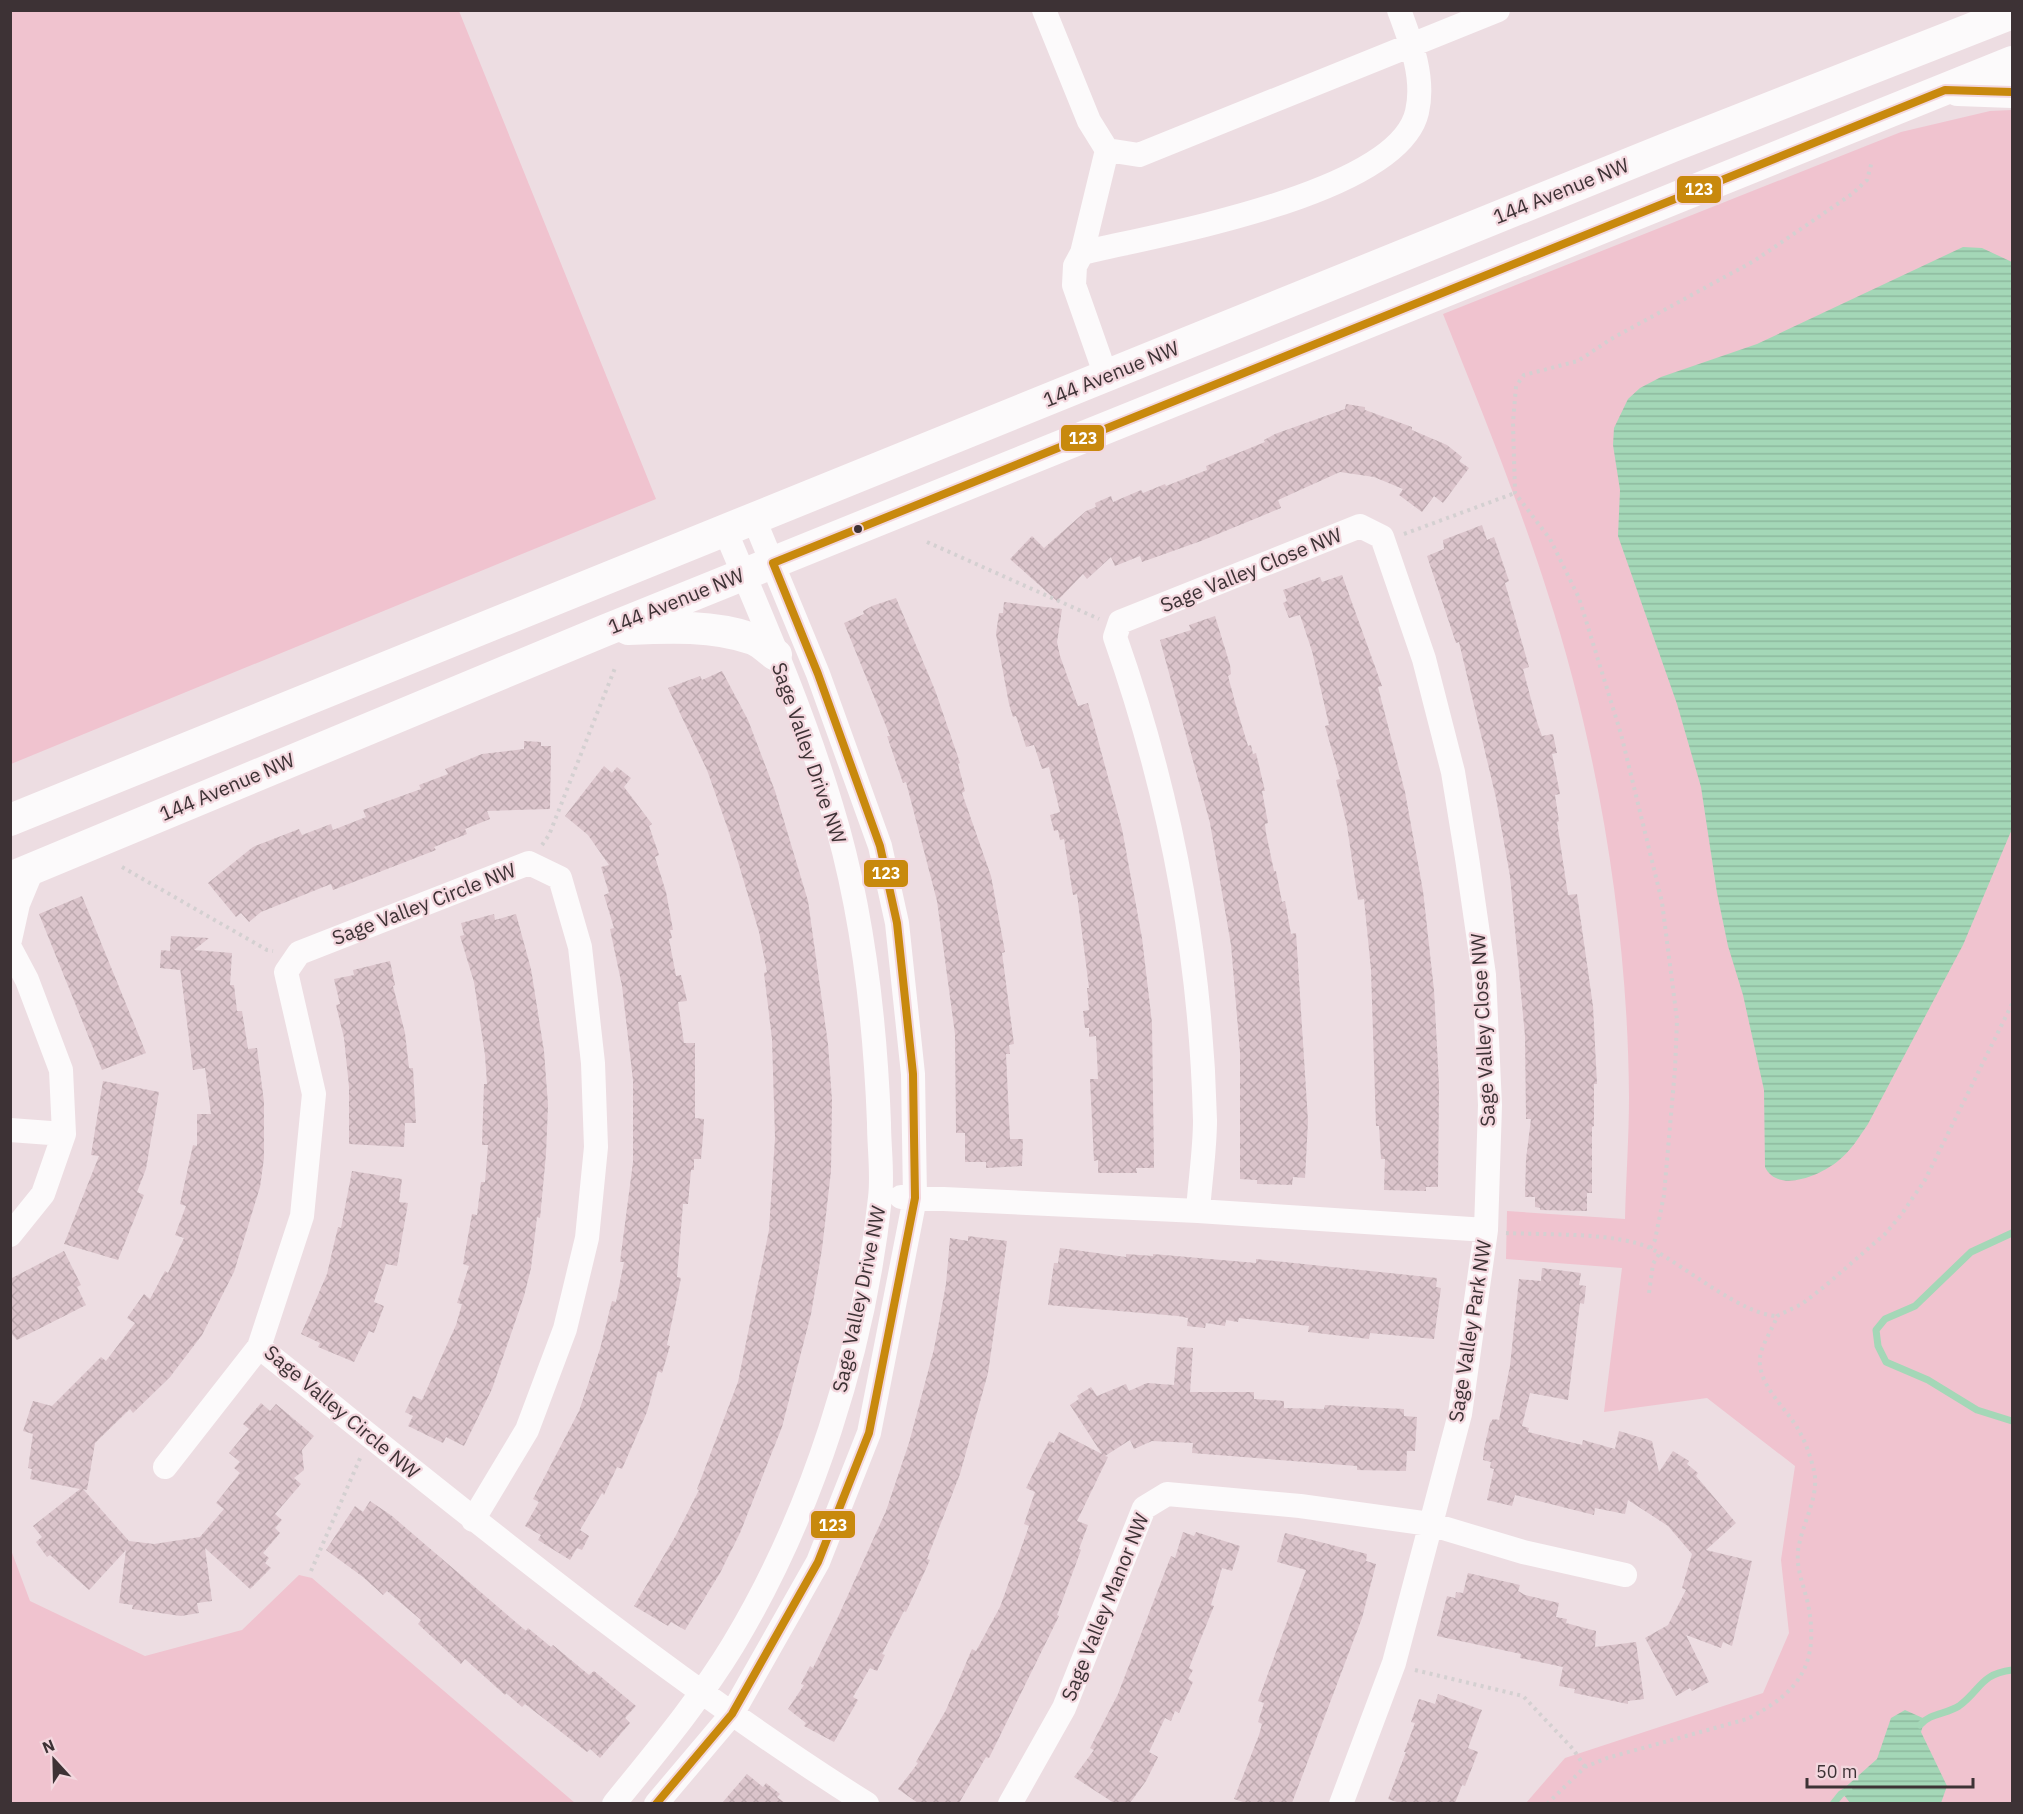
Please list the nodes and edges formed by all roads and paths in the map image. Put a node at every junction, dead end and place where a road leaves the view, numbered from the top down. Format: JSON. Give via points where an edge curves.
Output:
{"nodes":[{"id":1,"x":1044,"y":10,"type":"edge"},
{"id":2,"x":1399,"y":10,"type":"edge"},
{"id":3,"x":1498,"y":10,"type":"edge"},
{"id":4,"x":2013,"y":13,"type":"edge"},
{"id":5,"x":1413,"y":45,"type":"junction"},
{"id":6,"x":2013,"y":63,"type":"edge"},
{"id":7,"x":1945,"y":90,"type":"junction"},
{"id":8,"x":2013,"y":92,"type":"edge"},
{"id":9,"x":1107,"y":150,"type":"junction"},
{"id":10,"x":1872,"y":161,"type":"dead end"},
{"id":11,"x":1082,"y":253,"type":"junction"},
{"id":12,"x":1106,"y":376,"type":"junction"},
{"id":13,"x":1515,"y":493,"type":"junction"},
{"id":14,"x":754,"y":519,"type":"junction"},
{"id":15,"x":725,"y":530,"type":"junction"},
{"id":16,"x":1382,"y":537,"type":"junction"},
{"id":17,"x":927,"y":542,"type":"dead end"},
{"id":18,"x":773,"y":563,"type":"junction"},
{"id":19,"x":743,"y":574,"type":"junction"},
{"id":20,"x":1120,"y":622,"type":"junction"},
{"id":21,"x":606,"y":630,"type":"junction"},
{"id":22,"x":776,"y":655,"type":"junction"},
{"id":23,"x":615,"y":668,"type":"dead end"},
{"id":24,"x":10,"y":820,"type":"edge"},
{"id":25,"x":529,"y":863,"type":"junction"},
{"id":26,"x":122,"y":867,"type":"dead end"},
{"id":27,"x":22,"y":873,"type":"edge"},
{"id":28,"x":10,"y":940,"type":"edge"},
{"id":29,"x":10,"y":948,"type":"edge"},
{"id":30,"x":299,"y":953,"type":"junction"},
{"id":31,"x":2013,"y":1004,"type":"edge"},
{"id":32,"x":10,"y":1130,"type":"edge"},
{"id":33,"x":64,"y":1134,"type":"junction"},
{"id":34,"x":881,"y":1195,"type":"junction"},
{"id":35,"x":915,"y":1198,"type":"junction"},
{"id":36,"x":1198,"y":1211,"type":"junction"},
{"id":37,"x":1486,"y":1230,"type":"junction"},
{"id":38,"x":10,"y":1235,"type":"edge"},
{"id":39,"x":1650,"y":1248,"type":"junction"},
{"id":40,"x":1659,"y":1254,"type":"junction"},
{"id":41,"x":1649,"y":1293,"type":"dead end"},
{"id":42,"x":1777,"y":1316,"type":"junction"},
{"id":43,"x":259,"y":1347,"type":"junction"},
{"id":44,"x":370,"y":1436,"type":"junction"},
{"id":45,"x":165,"y":1467,"type":"dead end"},
{"id":46,"x":473,"y":1520,"type":"junction"},
{"id":47,"x":1430,"y":1524,"type":"junction"},
{"id":48,"x":311,"y":1571,"type":"dead end"},
{"id":49,"x":1625,"y":1575,"type":"dead end"},
{"id":50,"x":1394,"y":1663,"type":"junction"},
{"id":51,"x":703,"y":1692,"type":"junction"},
{"id":52,"x":732,"y":1714,"type":"junction"},
{"id":53,"x":1586,"y":1767,"type":"junction"},
{"id":54,"x":614,"y":1803,"type":"edge"},
{"id":55,"x":656,"y":1803,"type":"edge"},
{"id":56,"x":867,"y":1803,"type":"edge"},
{"id":57,"x":1010,"y":1803,"type":"edge"},
{"id":58,"x":1341,"y":1803,"type":"edge"},
{"id":59,"x":1547,"y":1803,"type":"edge"}],
"edges":[{"from":1,"to":9,"type":"street","via":[[1089,121]]},
{"from":2,"to":5,"type":"street"},
{"from":3,"to":5,"type":"street"},
{"from":4,"to":12,"type":"main road","name":"144 Avenue NW"},
{"from":5,"to":9,"type":"street","via":[[1139,155]]},
{"from":5,"to":11,"type":"street","via":[[1419,86],[1417,114],[1398,146],[1372,163],[1345,179],[1266,209]]},
{"from":6,"to":7,"type":"main road","name":"144 Avenue NW"},
{"from":7,"to":8,"type":"main road"},
{"from":7,"to":18,"type":"main road","name":"144 Avenue NW"},
{"from":9,"to":11,"type":"street"},
{"from":10,"to":13,"type":"path","via":[[1867,180],[1852,194],[1754,261],[1611,339],[1578,362],[1524,375],[1516,386]]},
{"from":11,"to":12,"type":"street","via":[[1075,266],[1074,285]]},
{"from":12,"to":14,"type":"main road","name":"144 Avenue NW"},
{"from":13,"to":16,"type":"path","via":[[1403,535]]},
{"from":13,"to":39,"type":"path","via":[[1550,539],[1579,598],[1621,734],[1662,902],[1677,1020],[1664,1195]]},
{"from":14,"to":15,"type":"main road","name":"144 Avenue NW"},
{"from":14,"to":18,"type":"street","name":"Sage Valley Drive NW"},
{"from":15,"to":19,"type":"street","name":"Sage Valley Drive NW"},
{"from":15,"to":24,"type":"main road","name":"144 Avenue NW"},
{"from":16,"to":20,"type":"street","name":"Sage Valley Close NW","via":[[1360,526]]},
{"from":16,"to":37,"type":"street","name":"Sage Valley Close NW","via":[[1424,659],[1453,772],[1467,858],[1484,987],[1490,1105]]},
{"from":17,"to":20,"type":"path","via":[[1093,618]]},
{"from":18,"to":19,"type":"main road","name":"144 Avenue NW"},
{"from":18,"to":35,"type":"street","name":"Sage Valley Drive NW","via":[[818,674],[885,868],[897,923],[913,1074]]},
{"from":19,"to":21,"type":"main road","name":"144 Avenue NW"},
{"from":19,"to":22,"type":"street","name":"Sage Valley Drive NW"},
{"from":20,"to":36,"type":"street","via":[[1115,637],[1134,690],[1166,808],[1185,899],[1199,1013],[1205,1122]]},
{"from":21,"to":22,"type":"main road","via":[[677,627],[730,633],[755,640]]},
{"from":21,"to":27,"type":"main road","name":"144 Avenue NW"},
{"from":22,"to":34,"type":"street","name":"Sage Valley Drive NW","via":[[832,806],[847,862],[876,1047]]},
{"from":23,"to":25,"type":"path","via":[[549,835]]},
{"from":25,"to":30,"type":"street","name":"Sage Valley Circle NW"},
{"from":25,"to":46,"type":"street","name":"Sage Valley Circle NW","via":[[560,878],[580,947],[594,1063],[596,1147],[587,1238],[565,1329],[527,1431]]},
{"from":26,"to":30,"type":"path","via":[[267,950]]},
{"from":27,"to":28,"type":"street"},
{"from":29,"to":33,"type":"street","via":[[27,980],[61,1070]]},
{"from":30,"to":43,"type":"street","name":"Sage Valley Circle NW","via":[[286,972],[314,1094],[302,1216]]},
{"from":31,"to":42,"type":"path","via":[[1925,1180],[1901,1215],[1825,1286],[1802,1304]]},
{"from":32,"to":33,"type":"street"},
{"from":33,"to":38,"type":"street","via":[[44,1194]]},
{"from":34,"to":35,"type":"street","name":"Sage Valley Park NW"},
{"from":34,"to":51,"type":"street","name":"Sage Valley Drive NW","via":[[851,1352],[822,1460],[780,1556],[735,1642]]},
{"from":35,"to":36,"type":"street","name":"Sage Valley Park NW"},
{"from":35,"to":52,"type":"street","name":"Sage Valley Drive NW","via":[[869,1432],[818,1562]]},
{"from":36,"to":37,"type":"street","name":"Sage Valley Park NW"},
{"from":37,"to":39,"type":"path","via":[[1616,1240]]},
{"from":37,"to":47,"type":"street","name":"Sage Valley Park NW","via":[[1460,1414]]},
{"from":39,"to":40,"type":"path"},
{"from":40,"to":41,"type":"path","via":[[1653,1264]]},
{"from":40,"to":42,"type":"path","via":[[1746,1305]]},
{"from":42,"to":53,"type":"path","via":[[1760,1356],[1760,1369],[1798,1429],[1815,1472],[1798,1552],[1812,1627],[1804,1672],[1783,1698],[1747,1719]]},
{"from":43,"to":44,"type":"street","name":"Sage Valley Circle NW"},
{"from":43,"to":45,"type":"street"},
{"from":44,"to":46,"type":"street","name":"Sage Valley Circle NW"},
{"from":44,"to":48,"type":"path"},
{"from":46,"to":51,"type":"street","name":"Sage Valley Circle NW"},
{"from":47,"to":49,"type":"street","name":"Sage Valley Manor NW","via":[[1523,1552]]},
{"from":47,"to":50,"type":"street","name":"Sage Valley Park NW"},
{"from":47,"to":57,"type":"street","name":"Sage Valley Manor NW","via":[[1300,1506],[1167,1494],[1144,1508],[1064,1708]]},
{"from":50,"to":53,"type":"path","via":[[1523,1696]]},
{"from":50,"to":58,"type":"street","name":"Sage Valley Park NW"},
{"from":51,"to":52,"type":"street","name":"Sage Valley Circle NW"},
{"from":51,"to":54,"type":"street","name":"Sage Valley Drive NW"},
{"from":52,"to":55,"type":"street","name":"Sage Valley Drive NW"},
{"from":52,"to":56,"type":"street"},
{"from":53,"to":59,"type":"path"}]}
